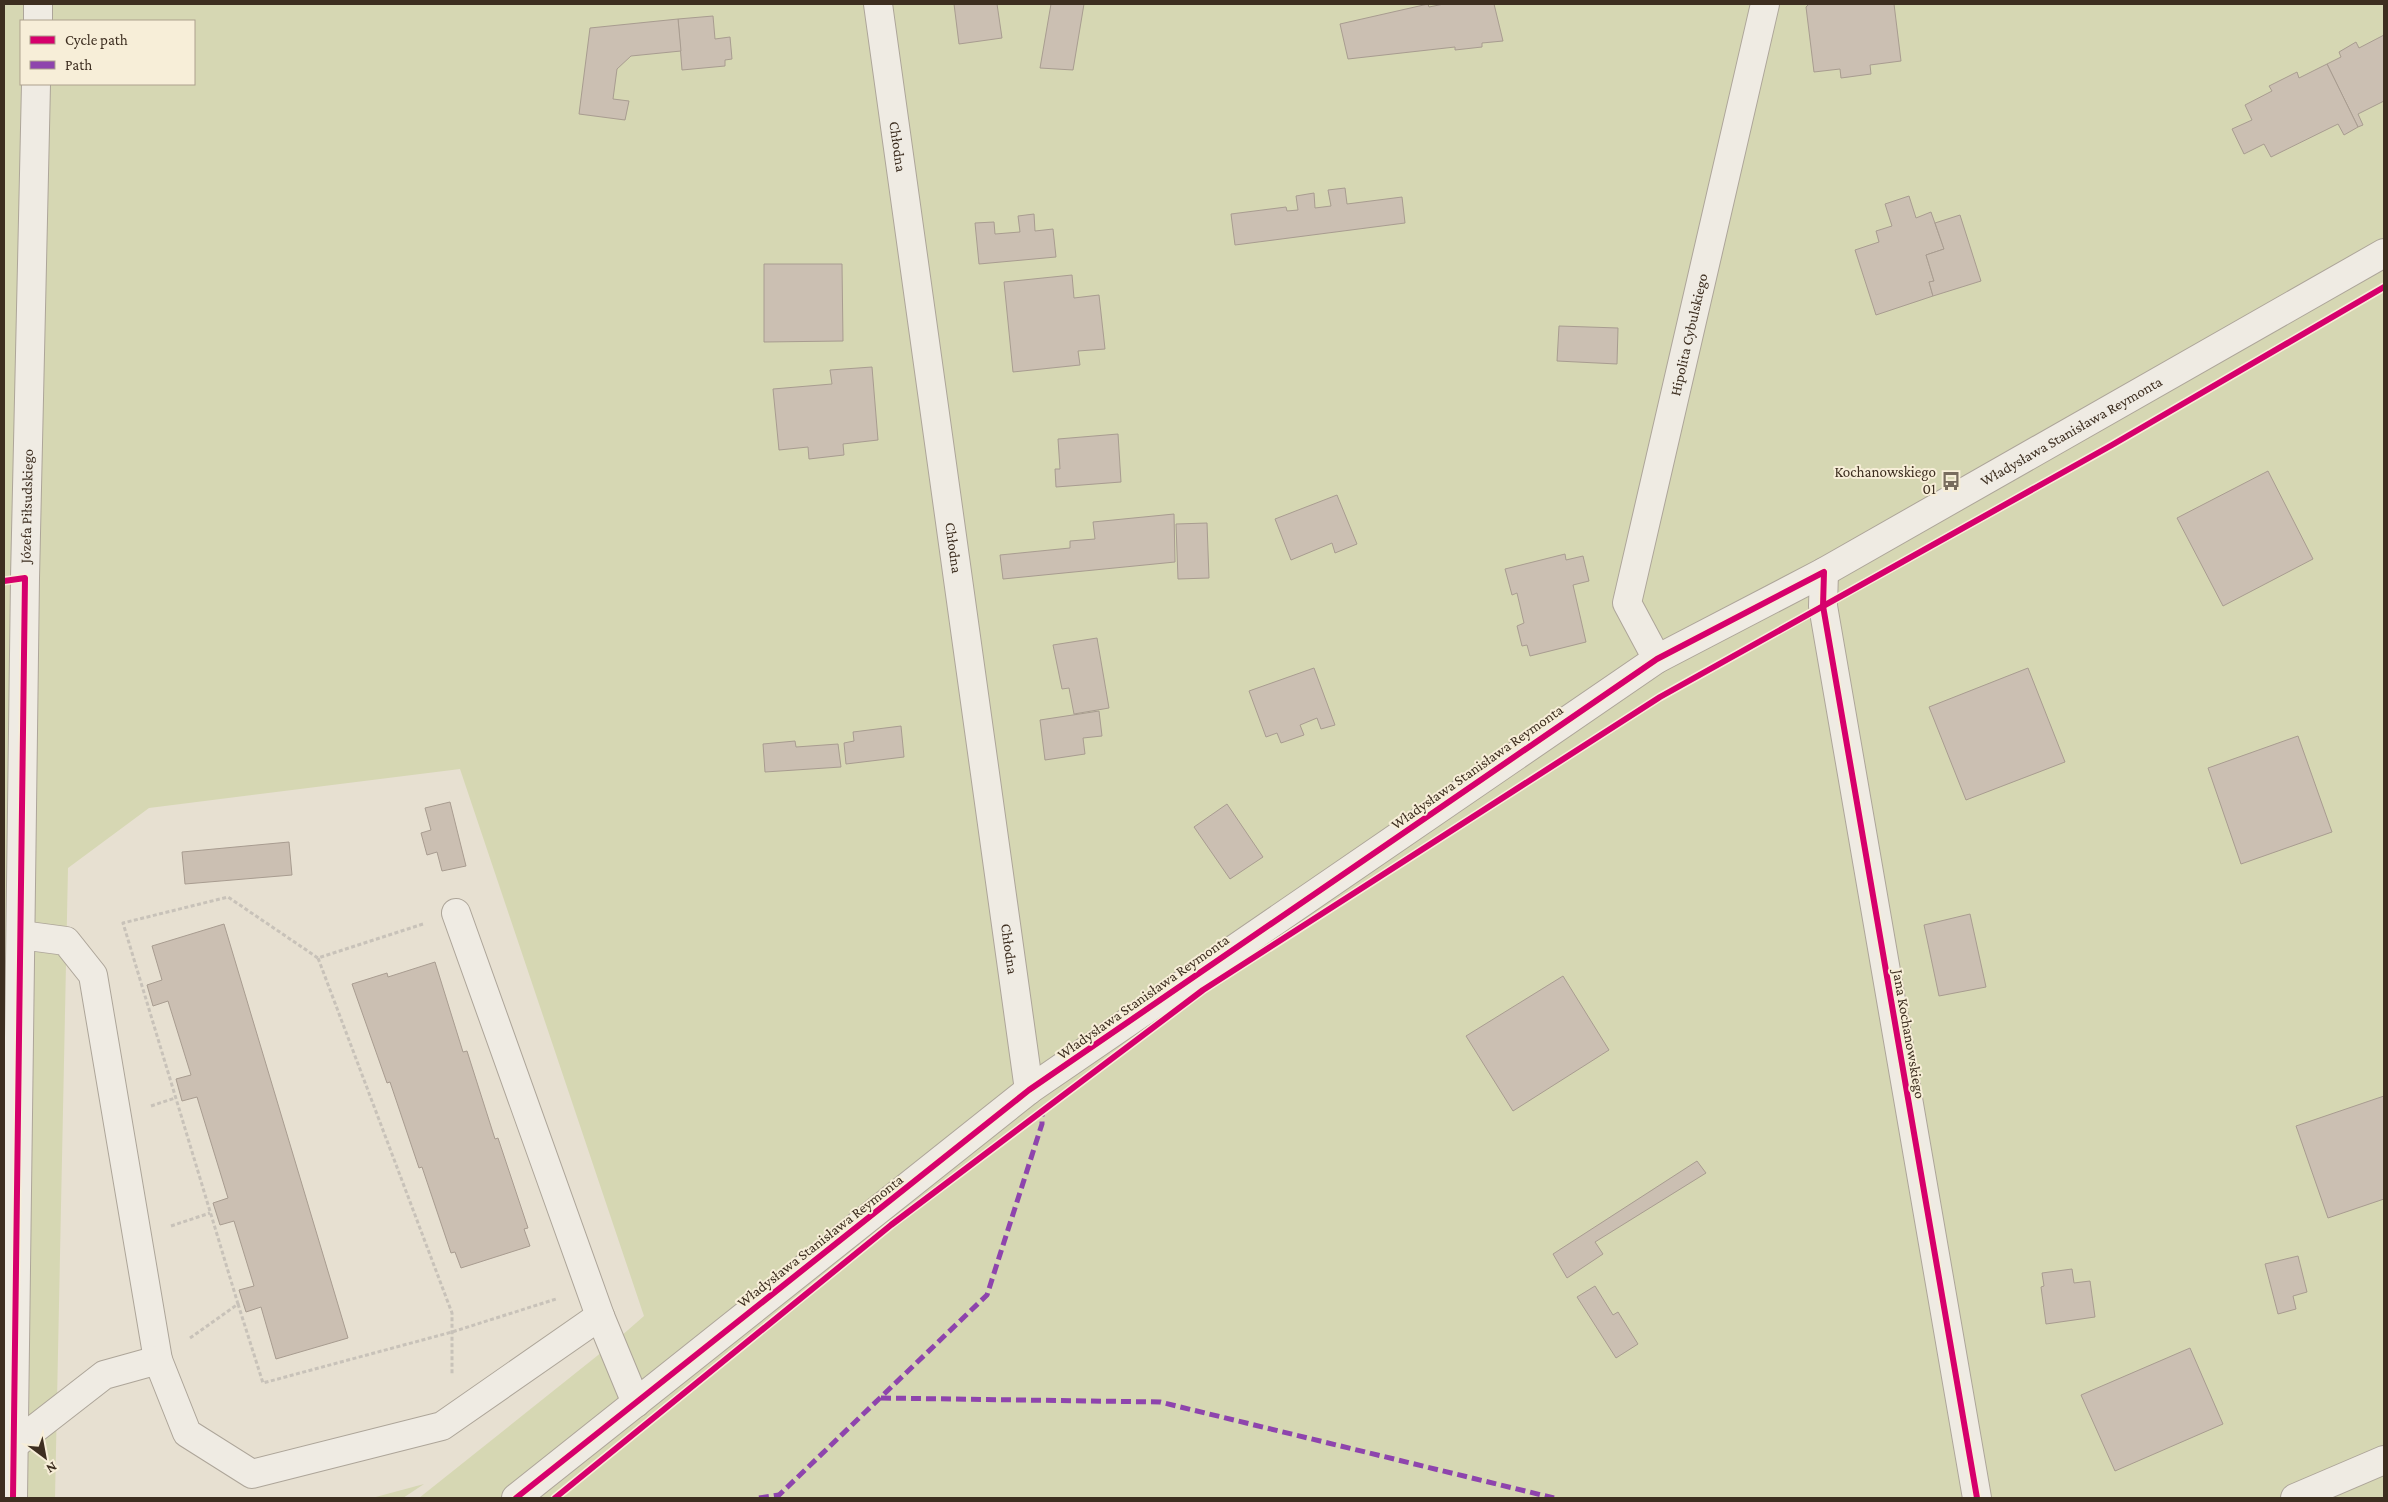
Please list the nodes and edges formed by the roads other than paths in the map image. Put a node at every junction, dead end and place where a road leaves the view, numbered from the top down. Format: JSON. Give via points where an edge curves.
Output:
{"nodes":[{"id":1,"x":38,"y":4,"type":"edge"},
{"id":2,"x":878,"y":4,"type":"edge"},
{"id":3,"x":1765,"y":4,"type":"edge"},
{"id":4,"x":38,"y":20,"type":"edge"},
{"id":5,"x":36,"y":85,"type":"edge"},
{"id":6,"x":2384,"y":253,"type":"edge"},
{"id":7,"x":1824,"y":572,"type":"junction"},
{"id":8,"x":15,"y":579,"type":"edge"},
{"id":9,"x":1657,"y":659,"type":"junction"},
{"id":10,"x":456,"y":913,"type":"road end"},
{"id":11,"x":21,"y":935,"type":"junction"},
{"id":12,"x":1029,"y":1090,"type":"junction"},
{"id":13,"x":600,"y":1316,"type":"junction"},
{"id":14,"x":158,"y":1360,"type":"junction"},
{"id":15,"x":636,"y":1403,"type":"junction"},
{"id":16,"x":14,"y":1445,"type":"junction"},
{"id":17,"x":2384,"y":1460,"type":"edge"},
{"id":18,"x":13,"y":1498,"type":"edge"},
{"id":19,"x":516,"y":1498,"type":"edge"},
{"id":20,"x":1977,"y":1498,"type":"edge"},
{"id":21,"x":2295,"y":1498,"type":"edge"}],
"edges":[{"from":1,"to":4,"type":"street"},
{"from":2,"to":12,"type":"street","name":"Chłodna"},
{"from":3,"to":9,"type":"street","name":"Hipolita Cybulskiego","via":[[1627,603]]},
{"from":5,"to":8,"type":"street","name":"Józefa Piłsudskiego"},
{"from":6,"to":7,"type":"street","name":"Władysława Stanisława Reymonta"},
{"from":7,"to":9,"type":"street","name":"Władysława Stanisława Reymonta"},
{"from":7,"to":20,"type":"street","name":"Jana Kochanowskiego","via":[[1823,606]]},
{"from":8,"to":11,"type":"street","name":"Józefa Piłsudskiego"},
{"from":9,"to":12,"type":"street","name":"Władysława Stanisława Reymonta"},
{"from":10,"to":13,"type":"street"},
{"from":11,"to":14,"type":"street","via":[[66,940],[93,976]]},
{"from":11,"to":16,"type":"street","name":"Józefa Piłsudskiego"},
{"from":12,"to":15,"type":"street","name":"Władysława Stanisława Reymonta"},
{"from":13,"to":14,"type":"street","via":[[442,1426],[252,1474],[187,1434]]},
{"from":13,"to":15,"type":"street"},
{"from":14,"to":16,"type":"street","via":[[104,1375]]},
{"from":15,"to":19,"type":"street","name":"Władysława Stanisława Reymonta"},
{"from":16,"to":18,"type":"street","name":"Józefa Piłsudskiego"},
{"from":17,"to":21,"type":"street"}]}
